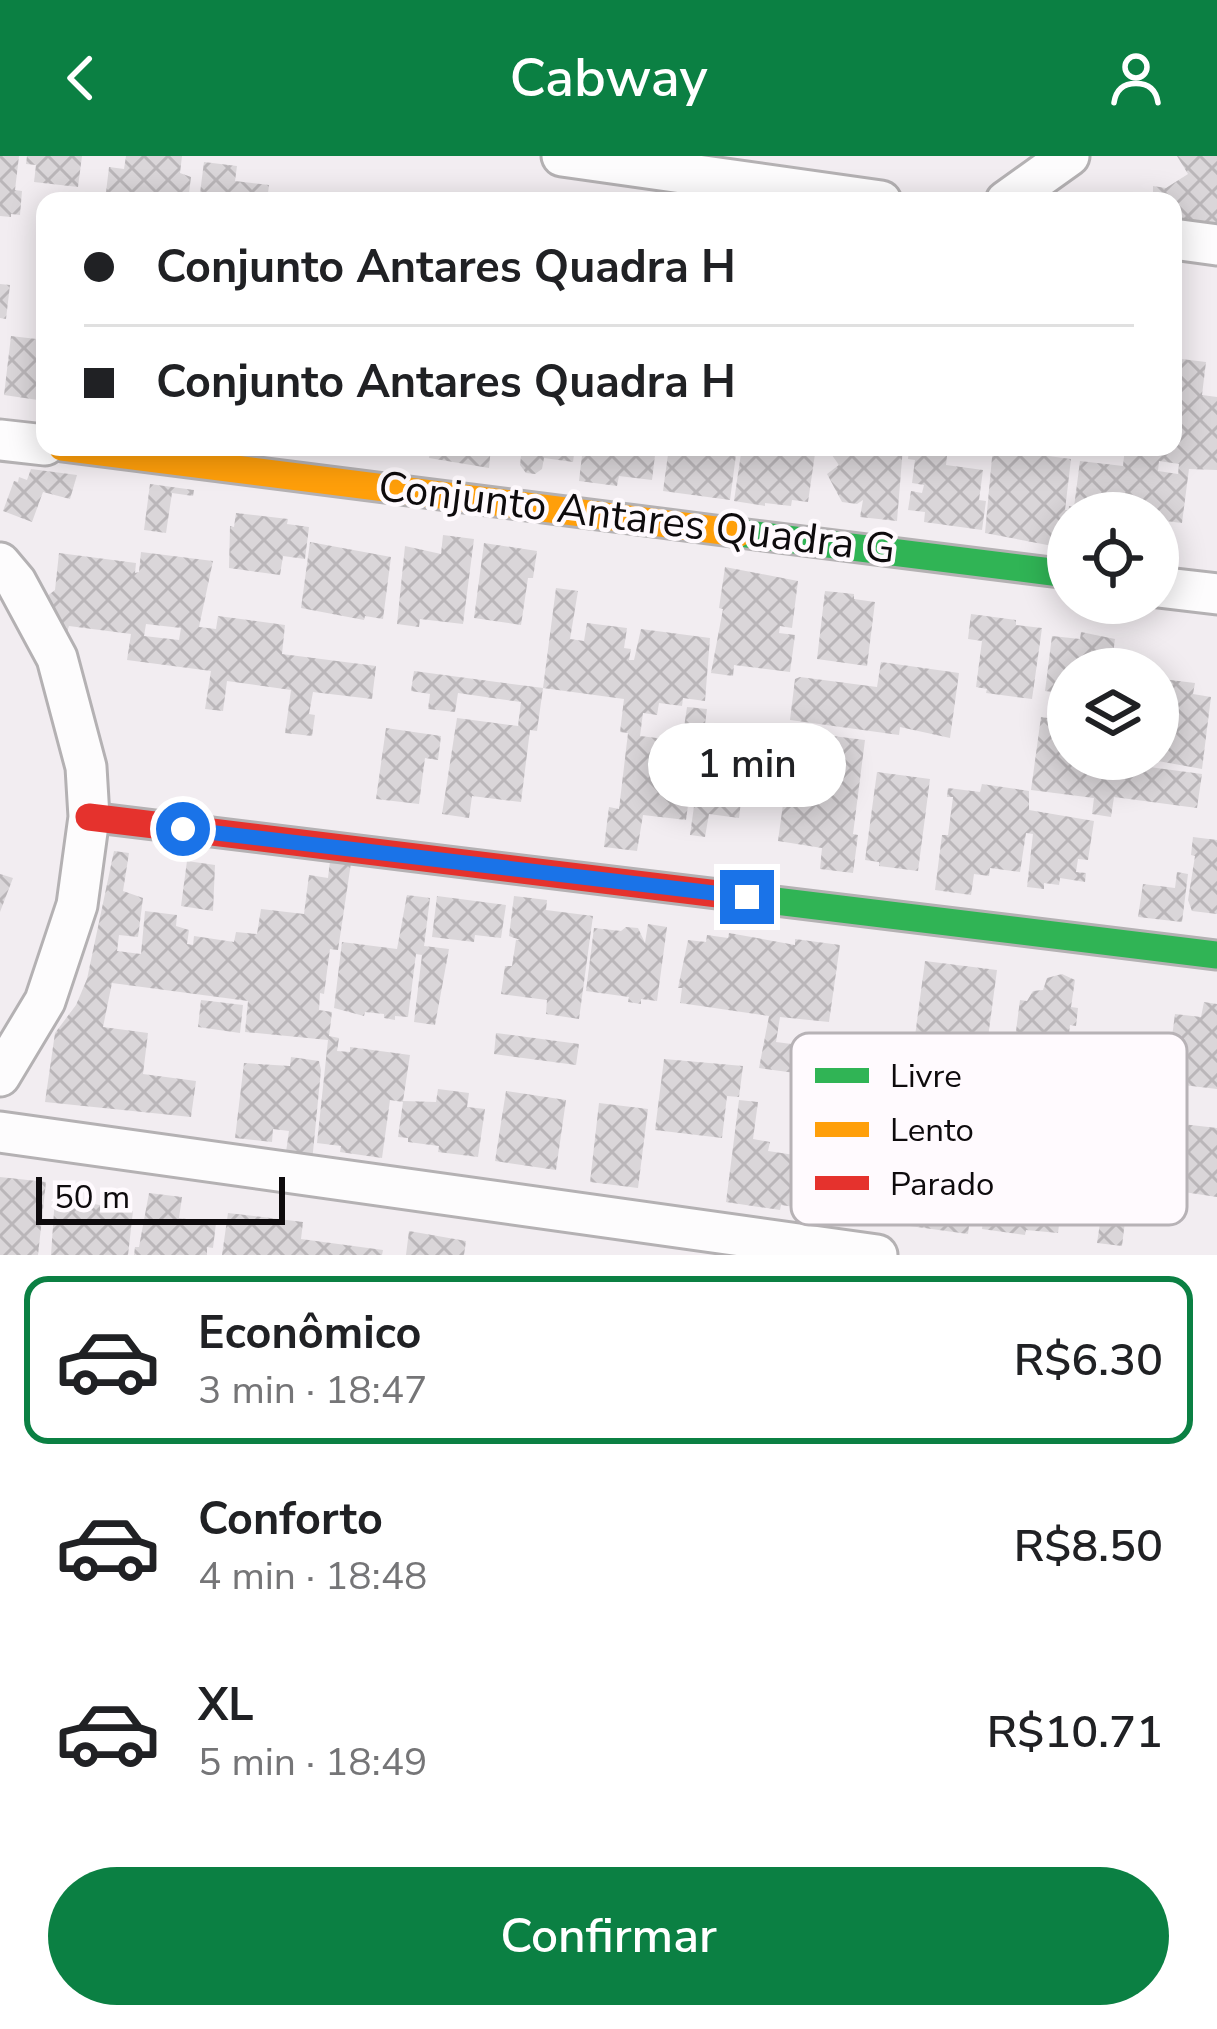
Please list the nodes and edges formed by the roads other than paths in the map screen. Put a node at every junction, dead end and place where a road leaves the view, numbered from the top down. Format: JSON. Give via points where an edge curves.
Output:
{"nodes":[{"id":1,"x":562,"y":156,"type":"edge"},
{"id":2,"x":1069,"y":156,"type":"edge"},
{"id":3,"x":817,"y":192,"type":"edge"},
{"id":4,"x":1019,"y":192,"type":"edge"},
{"id":5,"x":1182,"y":240,"type":"edge"},
{"id":6,"x":1217,"y":245,"type":"edge"},
{"id":7,"x":0,"y":440,"type":"edge"},
{"id":8,"x":36,"y":444,"type":"edge"},
{"id":9,"x":133,"y":456,"type":"edge"},
{"id":10,"x":0,"y":562,"type":"edge"},
{"id":11,"x":1047,"y":571,"type":"edge"},
{"id":12,"x":1179,"y":589,"type":"edge"},
{"id":13,"x":1217,"y":594,"type":"edge"},
{"id":14,"x":89,"y":817,"type":"junction"},
{"id":15,"x":1217,"y":955,"type":"edge"},
{"id":16,"x":0,"y":1076,"type":"edge"},
{"id":17,"x":0,"y":1132,"type":"edge"},
{"id":18,"x":878,"y":1255,"type":"edge"}],
"edges":[{"from":1,"to":3,"type":"street"},
{"from":2,"to":4,"type":"street"},
{"from":5,"to":6,"type":"street"},
{"from":7,"to":8,"type":"street"},
{"from":9,"to":11,"type":"street","name":"Conjunto Antares Quadra G"},
{"from":10,"to":14,"type":"street","via":[[57,658],[86,767]]},
{"from":12,"to":13,"type":"street"},
{"from":14,"to":15,"type":"street"},
{"from":14,"to":16,"type":"street","via":[[77,905],[45,1001]]},
{"from":17,"to":18,"type":"street"}]}
